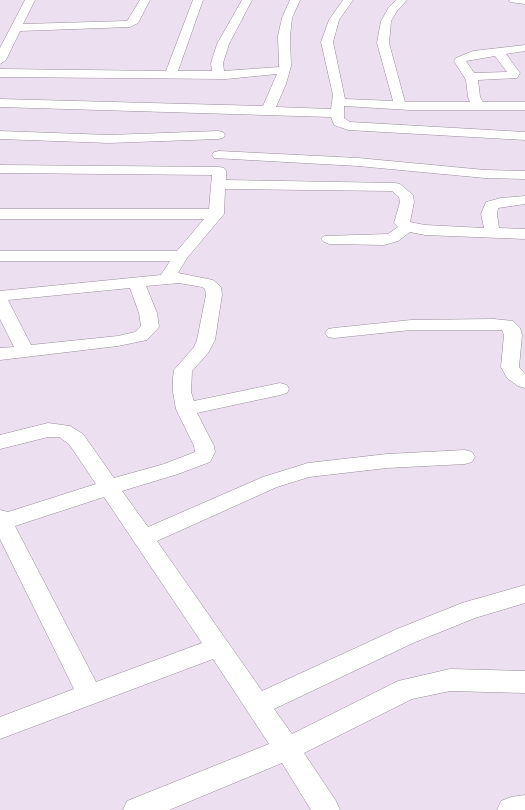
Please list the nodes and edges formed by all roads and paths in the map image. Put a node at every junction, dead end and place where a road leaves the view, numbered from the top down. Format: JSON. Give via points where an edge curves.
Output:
{"nodes":[{"id":1,"x":30,"y":0,"type":"edge"},
{"id":2,"x":145,"y":0,"type":"edge"},
{"id":3,"x":198,"y":0,"type":"edge"},
{"id":4,"x":247,"y":0,"type":"edge"},
{"id":5,"x":296,"y":0,"type":"edge"},
{"id":6,"x":348,"y":0,"type":"edge"},
{"id":7,"x":402,"y":0,"type":"edge"},
{"id":8,"x":514,"y":0,"type":"edge"},
{"id":9,"x":525,"y":1,"type":"edge"},
{"id":10,"x":17,"y":28,"type":"junction"},
{"id":11,"x":525,"y":48,"type":"edge"},
{"id":12,"x":500,"y":52,"type":"junction"},
{"id":13,"x":0,"y":60,"type":"edge"},
{"id":14,"x":284,"y":70,"type":"junction"},
{"id":15,"x":0,"y":72,"type":"edge"},
{"id":16,"x":171,"y":75,"type":"junction"},
{"id":17,"x":219,"y":75,"type":"junction"},
{"id":18,"x":470,"y":77,"type":"junction"},
{"id":19,"x":0,"y":103,"type":"edge"},
{"id":20,"x":400,"y":105,"type":"junction"},
{"id":21,"x":525,"y":106,"type":"edge"},
{"id":22,"x":479,"y":107,"type":"junction"},
{"id":23,"x":213,"y":108,"type":"junction"},
{"id":24,"x":338,"y":108,"type":"junction"},
{"id":25,"x":268,"y":110,"type":"junction"},
{"id":26,"x":0,"y":135,"type":"edge"},
{"id":27,"x":218,"y":135,"type":"junction"},
{"id":28,"x":525,"y":136,"type":"edge"},
{"id":29,"x":219,"y":155,"type":"junction"},
{"id":30,"x":0,"y":169,"type":"edge"},
{"id":31,"x":525,"y":175,"type":"edge"},
{"id":32,"x":218,"y":177,"type":"junction"},
{"id":33,"x":525,"y":200,"type":"edge"},
{"id":34,"x":0,"y":214,"type":"edge"},
{"id":35,"x":216,"y":214,"type":"junction"},
{"id":36,"x":407,"y":227,"type":"junction"},
{"id":37,"x":492,"y":233,"type":"junction"},
{"id":38,"x":525,"y":234,"type":"edge"},
{"id":39,"x":329,"y":239,"type":"dead end"},
{"id":40,"x":0,"y":256,"type":"edge"},
{"id":41,"x":181,"y":256,"type":"junction"},
{"id":42,"x":166,"y":279,"type":"junction"},
{"id":43,"x":137,"y":284,"type":"junction"},
{"id":44,"x":0,"y":296,"type":"edge"},
{"id":45,"x":0,"y":301,"type":"edge"},
{"id":46,"x":518,"y":328,"type":"edge"},
{"id":47,"x":334,"y":333,"type":"dead end"},
{"id":48,"x":25,"y":352,"type":"junction"},
{"id":49,"x":0,"y":354,"type":"edge"},
{"id":50,"x":525,"y":382,"type":"edge"},
{"id":51,"x":280,"y":389,"type":"dead end"},
{"id":52,"x":186,"y":409,"type":"junction"},
{"id":53,"x":57,"y":417,"type":"dead end"},
{"id":54,"x":0,"y":434,"type":"edge"},
{"id":55,"x":0,"y":442,"type":"edge"},
{"id":56,"x":466,"y":458,"type":"dead end"},
{"id":57,"x":110,"y":487,"type":"junction"},
{"id":58,"x":1,"y":520,"type":"edge"},
{"id":59,"x":144,"y":538,"type":"junction"},
{"id":60,"x":525,"y":594,"type":"edge"},
{"id":61,"x":218,"y":647,"type":"junction"},
{"id":62,"x":525,"y":682,"type":"edge"},
{"id":63,"x":90,"y":695,"type":"junction"},
{"id":64,"x":257,"y":705,"type":"junction"},
{"id":65,"x":0,"y":728,"type":"edge"},
{"id":66,"x":287,"y":749,"type":"junction"},
{"id":67,"x":525,"y":808,"type":"edge"},
{"id":68,"x":137,"y":810,"type":"edge"},
{"id":69,"x":326,"y":810,"type":"edge"},
{"id":70,"x":511,"y":810,"type":"edge"}],
"edges":[{"from":1,"to":10,"type":"street"},
{"from":2,"to":10,"type":"street","via":[[130,24]]},
{"from":3,"to":16,"type":"street"},
{"from":4,"to":17,"type":"street","via":[[223,44],[218,62]]},
{"from":5,"to":14,"type":"street","via":[[287,18]]},
{"from":6,"to":24,"type":"street","via":[[334,20],[327,42]]},
{"from":7,"to":20,"type":"street","via":[[393,8],[386,21],[383,43]]},
{"from":8,"to":9,"type":"street"},
{"from":10,"to":13,"type":"street"},
{"from":11,"to":12,"type":"street"},
{"from":12,"to":18,"type":"street","via":[[462,59],[460,61]]},
{"from":12,"to":18,"type":"street","via":[[514,75]]},
{"from":14,"to":17,"type":"street"},
{"from":14,"to":25,"type":"street"},
{"from":15,"to":16,"type":"street"},
{"from":16,"to":17,"type":"street"},
{"from":18,"to":22,"type":"street"},
{"from":19,"to":23,"type":"street"},
{"from":20,"to":22,"type":"street"},
{"from":20,"to":24,"type":"street"},
{"from":21,"to":22,"type":"street"},
{"from":23,"to":25,"type":"street"},
{"from":23,"to":27,"type":"street"},
{"from":24,"to":25,"type":"street"},
{"from":24,"to":28,"type":"street","via":[[339,122],[348,126]]},
{"from":26,"to":27,"type":"street","via":[[109,139]]},
{"from":27,"to":29,"type":"street"},
{"from":29,"to":31,"type":"street","via":[[358,162],[485,174]]},
{"from":29,"to":32,"type":"street"},
{"from":30,"to":32,"type":"street"},
{"from":32,"to":35,"type":"street"},
{"from":32,"to":36,"type":"street","via":[[282,186],[395,187],[406,195],[402,223]]},
{"from":33,"to":37,"type":"street","via":[[491,205],[489,214]]},
{"from":34,"to":35,"type":"street"},
{"from":35,"to":41,"type":"street"},
{"from":36,"to":37,"type":"street"},
{"from":36,"to":39,"type":"street","via":[[393,238],[384,240]]},
{"from":37,"to":38,"type":"street"},
{"from":40,"to":41,"type":"street"},
{"from":41,"to":42,"type":"street"},
{"from":42,"to":43,"type":"street"},
{"from":42,"to":52,"type":"street","via":[[190,279],[213,287],[214,295],[206,340],[202,349],[183,370],[182,392]]},
{"from":43,"to":44,"type":"street"},
{"from":43,"to":48,"type":"street","via":[[148,313],[150,327],[141,336]]},
{"from":45,"to":48,"type":"street"},
{"from":46,"to":47,"type":"street","via":[[498,324],[439,325]]},
{"from":46,"to":50,"type":"street","via":[[513,335],[510,367],[513,374]]},
{"from":48,"to":49,"type":"street"},
{"from":51,"to":52,"type":"street"},
{"from":52,"to":57,"type":"street","via":[[204,446],[204,457]]},
{"from":53,"to":54,"type":"street"},
{"from":55,"to":57,"type":"street","via":[[48,430],[63,431],[76,439]]},
{"from":56,"to":59,"type":"street","via":[[387,461],[308,470],[270,482]]},
{"from":57,"to":58,"type":"street"},
{"from":57,"to":59,"type":"street"},
{"from":58,"to":63,"type":"street"},
{"from":59,"to":61,"type":"street"},
{"from":60,"to":64,"type":"street","via":[[470,610],[405,636]]},
{"from":61,"to":63,"type":"street"},
{"from":61,"to":64,"type":"street"},
{"from":62,"to":66,"type":"street","via":[[450,680],[407,690]]},
{"from":63,"to":65,"type":"street"},
{"from":64,"to":66,"type":"street"},
{"from":66,"to":68,"type":"street"},
{"from":66,"to":69,"type":"street"},
{"from":67,"to":70,"type":"street"}]}
